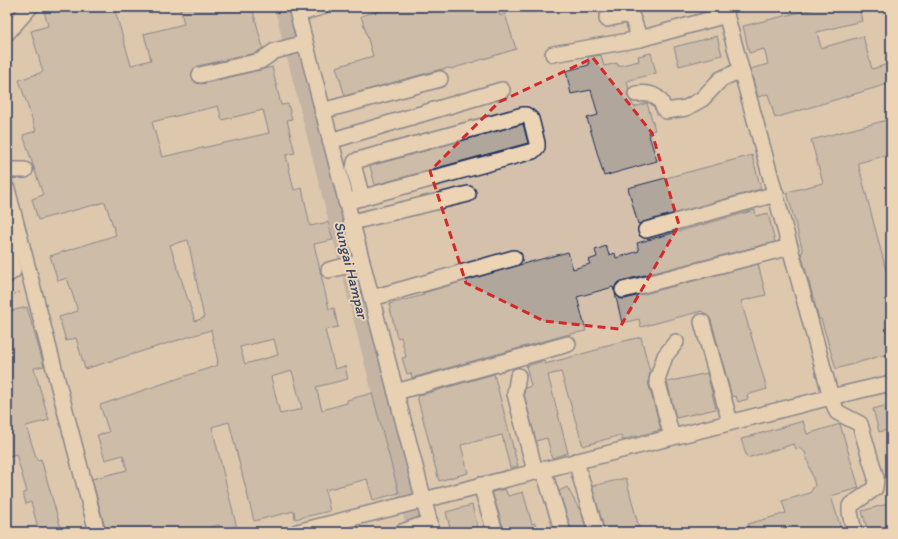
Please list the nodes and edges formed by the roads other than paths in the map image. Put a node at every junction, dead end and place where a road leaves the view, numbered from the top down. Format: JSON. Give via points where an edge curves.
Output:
{"nodes":[{"id":1,"x":30,"y":7,"type":"edge"},
{"id":2,"x":321,"y":7,"type":"edge"},
{"id":3,"x":297,"y":10,"type":"edge"},
{"id":4,"x":725,"y":11,"type":"edge"},
{"id":5,"x":607,"y":19,"type":"dead end"},
{"id":6,"x":7,"y":32,"type":"edge"},
{"id":7,"x":640,"y":39,"type":"junction"},
{"id":8,"x":298,"y":45,"type":"junction"},
{"id":9,"x":553,"y":54,"type":"dead end"},
{"id":10,"x":742,"y":70,"type":"junction"},
{"id":11,"x":200,"y":75,"type":"dead end"},
{"id":12,"x":440,"y":80,"type":"dead end"},
{"id":13,"x":502,"y":90,"type":"dead end"},
{"id":14,"x":636,"y":94,"type":"dead end"},
{"id":15,"x":322,"y":111,"type":"junction"},
{"id":16,"x":330,"y":141,"type":"junction"},
{"id":17,"x":7,"y":170,"type":"edge"},
{"id":18,"x":25,"y":170,"type":"dead end"},
{"id":19,"x":7,"y":189,"type":"edge"},
{"id":20,"x":468,"y":194,"type":"dead end"},
{"id":21,"x":776,"y":194,"type":"junction"},
{"id":22,"x":362,"y":198,"type":"junction"},
{"id":23,"x":346,"y":202,"type":"junction"},
{"id":24,"x":352,"y":222,"type":"junction"},
{"id":25,"x":646,"y":230,"type":"dead end"},
{"id":26,"x":7,"y":244,"type":"edge"},
{"id":27,"x":790,"y":247,"type":"junction"},
{"id":28,"x":514,"y":258,"type":"dead end"},
{"id":29,"x":355,"y":263,"type":"junction"},
{"id":30,"x":329,"y":270,"type":"dead end"},
{"id":31,"x":7,"y":275,"type":"edge"},
{"id":32,"x":623,"y":290,"type":"dead end"},
{"id":33,"x":372,"y":298,"type":"junction"},
{"id":34,"x":702,"y":322,"type":"dead end"},
{"id":35,"x":676,"y":342,"type":"dead end"},
{"id":36,"x":568,"y":344,"type":"dead end"},
{"id":37,"x":518,"y":376,"type":"dead end"},
{"id":38,"x":891,"y":383,"type":"edge"},
{"id":39,"x":396,"y":392,"type":"junction"},
{"id":40,"x":831,"y":397,"type":"junction"},
{"id":41,"x":730,"y":422,"type":"junction"},
{"id":42,"x":672,"y":437,"type":"junction"},
{"id":43,"x":576,"y":461,"type":"junction"},
{"id":44,"x":539,"y":470,"type":"junction"},
{"id":45,"x":480,"y":485,"type":"junction"},
{"id":46,"x":421,"y":501,"type":"junction"},
{"id":47,"x":853,"y":527,"type":"dead end"},
{"id":48,"x":424,"y":529,"type":"edge"},
{"id":49,"x":97,"y":532,"type":"edge"},
{"id":50,"x":297,"y":532,"type":"edge"},
{"id":51,"x":495,"y":532,"type":"edge"},
{"id":52,"x":563,"y":532,"type":"edge"},
{"id":53,"x":596,"y":532,"type":"edge"}],
"edges":[{"from":1,"to":6,"type":"street"},
{"from":2,"to":3,"type":"street"},
{"from":3,"to":8,"type":"street"},
{"from":4,"to":7,"type":"street"},
{"from":4,"to":10,"type":"street"},
{"from":5,"to":7,"type":"street","via":[[624,15],[632,17]]},
{"from":7,"to":9,"type":"street"},
{"from":8,"to":11,"type":"street","via":[[275,51],[260,61]]},
{"from":8,"to":15,"type":"street"},
{"from":10,"to":14,"type":"street","via":[[721,79],[702,99],[686,108],[666,111],[653,95]]},
{"from":10,"to":21,"type":"street"},
{"from":12,"to":15,"type":"street"},
{"from":13,"to":16,"type":"street"},
{"from":15,"to":16,"type":"street"},
{"from":16,"to":23,"type":"street"},
{"from":17,"to":18,"type":"street"},
{"from":19,"to":49,"type":"street"},
{"from":20,"to":24,"type":"street"},
{"from":21,"to":25,"type":"street"},
{"from":21,"to":27,"type":"street"},
{"from":22,"to":22,"type":"street","via":[[354,168],[358,160],[523,115],[531,119],[538,143],[538,147],[533,151]]},
{"from":22,"to":23,"type":"street"},
{"from":23,"to":24,"type":"street"},
{"from":24,"to":29,"type":"street"},
{"from":26,"to":31,"type":"street","via":[[13,271]]},
{"from":27,"to":32,"type":"street"},
{"from":27,"to":40,"type":"street"},
{"from":28,"to":33,"type":"street"},
{"from":29,"to":30,"type":"street"},
{"from":29,"to":33,"type":"street"},
{"from":33,"to":39,"type":"street"},
{"from":34,"to":41,"type":"street"},
{"from":35,"to":42,"type":"street","via":[[665,356],[657,380]]},
{"from":36,"to":39,"type":"street"},
{"from":37,"to":44,"type":"street","via":[[515,394]]},
{"from":38,"to":40,"type":"street"},
{"from":39,"to":46,"type":"street"},
{"from":40,"to":41,"type":"street"},
{"from":40,"to":47,"type":"street","via":[[837,412],[860,424],[876,478],[875,488],[850,506]]},
{"from":41,"to":42,"type":"street"},
{"from":42,"to":43,"type":"street"},
{"from":43,"to":44,"type":"street"},
{"from":43,"to":53,"type":"street"},
{"from":44,"to":45,"type":"street"},
{"from":44,"to":52,"type":"street"},
{"from":45,"to":46,"type":"street"},
{"from":45,"to":51,"type":"street"},
{"from":46,"to":48,"type":"street"},
{"from":46,"to":50,"type":"street"}]}
